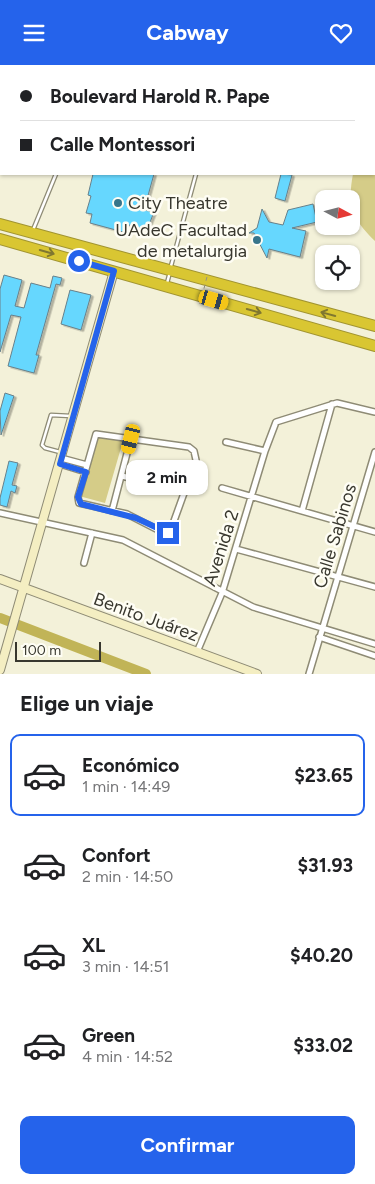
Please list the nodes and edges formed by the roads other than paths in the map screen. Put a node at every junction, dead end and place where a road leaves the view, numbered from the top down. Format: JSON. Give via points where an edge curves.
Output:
{"nodes":[{"id":1,"x":56,"y":175,"type":"edge"},
{"id":2,"x":196,"y":175,"type":"edge"},
{"id":3,"x":0,"y":224,"type":"edge"},
{"id":4,"x":32,"y":233,"type":"junction"},
{"id":5,"x":0,"y":239,"type":"edge"},
{"id":6,"x":27,"y":246,"type":"junction"},
{"id":7,"x":114,"y":271,"type":"junction"},
{"id":8,"x":170,"y":271,"type":"junction"},
{"id":9,"x":166,"y":286,"type":"junction"},
{"id":10,"x":375,"y":326,"type":"edge"},
{"id":11,"x":375,"y":346,"type":"edge"},
{"id":12,"x":332,"y":404,"type":"junction"},
{"id":13,"x":375,"y":412,"type":"edge"},
{"id":14,"x":73,"y":416,"type":"junction"},
{"id":15,"x":131,"y":439,"type":"junction"},
{"id":16,"x":226,"y":442,"type":"dead end"},
{"id":17,"x":265,"y":451,"type":"junction"},
{"id":18,"x":375,"y":452,"type":"edge"},
{"id":19,"x":61,"y":458,"type":"junction"},
{"id":20,"x":87,"y":465,"type":"junction"},
{"id":21,"x":86,"y":472,"type":"junction"},
{"id":22,"x":122,"y":476,"type":"junction"},
{"id":23,"x":222,"y":488,"type":"dead end"},
{"id":24,"x":185,"y":492,"type":"junction"},
{"id":25,"x":252,"y":496,"type":"junction"},
{"id":26,"x":112,"y":511,"type":"junction"},
{"id":27,"x":302,"y":511,"type":"junction"},
{"id":28,"x":0,"y":513,"type":"edge"},
{"id":29,"x":42,"y":522,"type":"junction"},
{"id":30,"x":354,"y":526,"type":"junction"},
{"id":31,"x":375,"y":532,"type":"edge"},
{"id":32,"x":92,"y":533,"type":"junction"},
{"id":33,"x":236,"y":549,"type":"junction"},
{"id":34,"x":84,"y":563,"type":"dead end"},
{"id":35,"x":337,"y":577,"type":"junction"},
{"id":36,"x":0,"y":579,"type":"edge"},
{"id":37,"x":375,"y":587,"type":"edge"},
{"id":38,"x":23,"y":592,"type":"junction"},
{"id":39,"x":222,"y":593,"type":"junction"},
{"id":40,"x":322,"y":628,"type":"junction"},
{"id":41,"x":319,"y":637,"type":"junction"},
{"id":42,"x":375,"y":644,"type":"edge"},
{"id":43,"x":196,"y":652,"type":"junction"},
{"id":44,"x":375,"y":656,"type":"edge"},
{"id":45,"x":0,"y":670,"type":"edge"},
{"id":46,"x":257,"y":674,"type":"edge"},
{"id":47,"x":309,"y":674,"type":"edge"}],
"edges":[{"from":1,"to":4,"type":"lane"},
{"from":2,"to":8,"type":"lane"},
{"from":3,"to":4,"type":"highway"},
{"from":4,"to":6,"type":"lane"},
{"from":4,"to":8,"type":"highway"},
{"from":5,"to":6,"type":"highway"},
{"from":6,"to":7,"type":"highway","one_way":true},
{"from":7,"to":9,"type":"highway"},
{"from":7,"to":14,"type":"main road"},
{"from":8,"to":9,"type":"lane"},
{"from":10,"to":8,"type":"highway","one_way":true},
{"from":9,"to":11,"type":"highway","one_way":true},
{"from":12,"to":13,"type":"street"},
{"from":12,"to":17,"type":"street","name":"Avenida 2","via":[[276,422]]},
{"from":12,"to":27,"type":"street"},
{"from":14,"to":19,"type":"main road"},
{"from":14,"to":19,"type":"lane","via":[[52,415],[43,439],[42,445]]},
{"from":15,"to":20,"type":"street","via":[[100,433],[95,435]]},
{"from":15,"to":22,"type":"street"},
{"from":15,"to":24,"type":"street","via":[[188,447],[194,451],[196,460]]},
{"from":16,"to":17,"type":"street"},
{"from":17,"to":25,"type":"street","name":"Avenida 2"},
{"from":18,"to":30,"type":"street","name":"Calle Sabinos"},
{"from":19,"to":20,"type":"street"},
{"from":19,"to":21,"type":"street"},
{"from":19,"to":29,"type":"main road"},
{"from":20,"to":21,"type":"street"},
{"from":21,"to":26,"type":"street","via":[[79,503]]},
{"from":22,"to":24,"type":"street"},
{"from":22,"to":26,"type":"street"},
{"from":23,"to":25,"type":"street"},
{"from":24,"to":26,"type":"street","via":[[173,528],[168,533]]},
{"from":25,"to":27,"type":"street"},
{"from":25,"to":33,"type":"street","name":"Avenida 2"},
{"from":27,"to":30,"type":"street"},
{"from":28,"to":29,"type":"street"},
{"from":29,"to":32,"type":"street"},
{"from":29,"to":38,"type":"main road"},
{"from":30,"to":31,"type":"street"},
{"from":30,"to":35,"type":"street","name":"Calle Sabinos"},
{"from":32,"to":34,"type":"street"},
{"from":32,"to":39,"type":"street","via":[[129,543]]},
{"from":33,"to":35,"type":"street"},
{"from":33,"to":39,"type":"street","name":"Avenida 2"},
{"from":35,"to":37,"type":"street"},
{"from":35,"to":40,"type":"street","name":"Calle Sabinos"},
{"from":36,"to":38,"type":"main road","name":"Benito Juárez"},
{"from":38,"to":43,"type":"main road","name":"Benito Juárez"},
{"from":38,"to":45,"type":"main road"},
{"from":39,"to":40,"type":"street","via":[[270,613]]},
{"from":39,"to":43,"type":"street","name":"Avenida 2"},
{"from":40,"to":41,"type":"street","name":"Calle Sabinos"},
{"from":40,"to":42,"type":"street"},
{"from":41,"to":44,"type":"street"},
{"from":41,"to":47,"type":"street","name":"Calle Sabinos"},
{"from":43,"to":46,"type":"main road","name":"Benito Juárez"}]}
